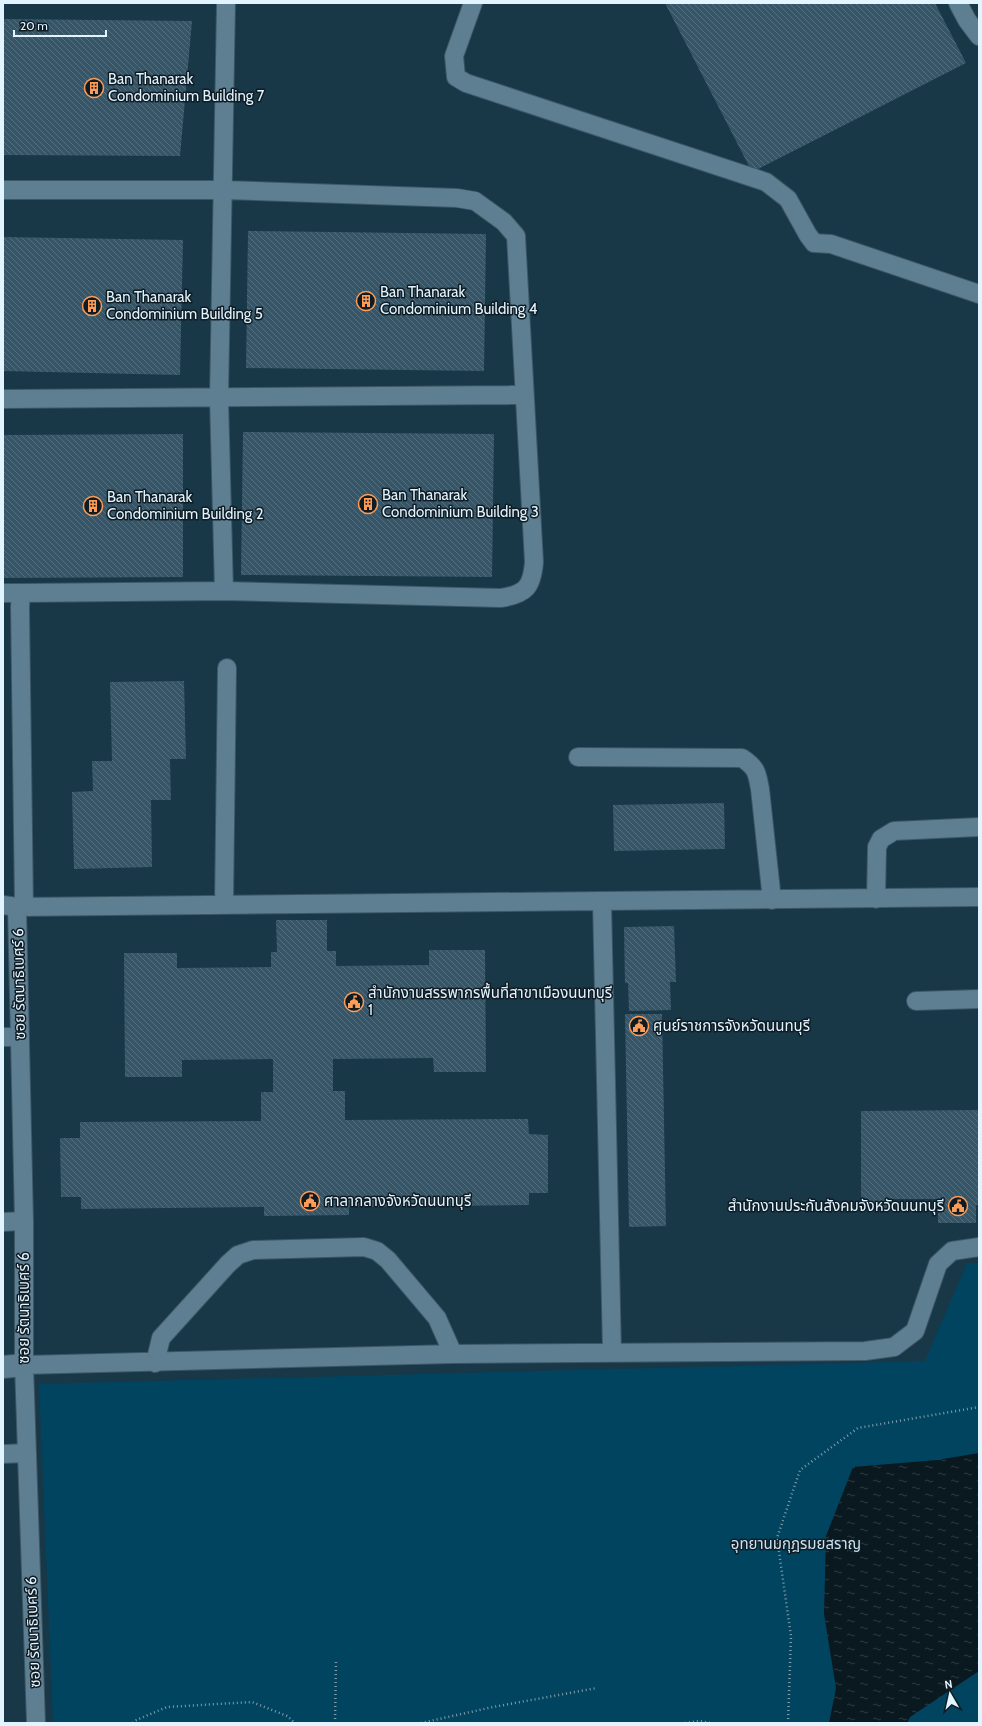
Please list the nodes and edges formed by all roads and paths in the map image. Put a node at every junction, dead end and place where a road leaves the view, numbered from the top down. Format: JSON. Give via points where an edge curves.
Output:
{"nodes":[{"id":1,"x":226,"y":3,"type":"edge"},
{"id":2,"x":474,"y":3,"type":"edge"},
{"id":3,"x":958,"y":3,"type":"edge"},
{"id":4,"x":979,"y":36,"type":"edge"},
{"id":5,"x":3,"y":190,"type":"edge"},
{"id":6,"x":224,"y":190,"type":"junction"},
{"id":7,"x":979,"y":294,"type":"edge"},
{"id":8,"x":524,"y":395,"type":"junction"},
{"id":9,"x":220,"y":398,"type":"junction"},
{"id":10,"x":3,"y":399,"type":"edge"},
{"id":11,"x":224,"y":591,"type":"junction"},
{"id":12,"x":3,"y":593,"type":"edge"},
{"id":13,"x":21,"y":593,"type":"junction"},
{"id":14,"x":227,"y":668,"type":"dead end"},
{"id":15,"x":578,"y":757,"type":"dead end"},
{"id":16,"x":979,"y":827,"type":"edge"},
{"id":17,"x":979,"y":898,"type":"edge"},
{"id":18,"x":876,"y":899,"type":"junction"},
{"id":19,"x":772,"y":900,"type":"junction"},
{"id":20,"x":602,"y":902,"type":"junction"},
{"id":21,"x":224,"y":905,"type":"junction"},
{"id":22,"x":15,"y":906,"type":"edge"},
{"id":23,"x":979,"y":999,"type":"edge"},
{"id":24,"x":916,"y":1001,"type":"dead end"},
{"id":25,"x":12,"y":1037,"type":"edge"},
{"id":26,"x":24,"y":1221,"type":"junction"},
{"id":27,"x":3,"y":1222,"type":"edge"},
{"id":28,"x":979,"y":1247,"type":"edge"},
{"id":29,"x":612,"y":1352,"type":"junction"},
{"id":30,"x":453,"y":1354,"type":"junction"},
{"id":31,"x":155,"y":1362,"type":"junction"},
{"id":32,"x":13,"y":1366,"type":"edge"},
{"id":33,"x":979,"y":1407,"type":"edge"},
{"id":34,"x":3,"y":1454,"type":"edge"},
{"id":35,"x":27,"y":1454,"type":"junction"},
{"id":36,"x":336,"y":1660,"type":"dead end"},
{"id":37,"x":597,"y":1688,"type":"dead end"},
{"id":38,"x":36,"y":1723,"type":"edge"},
{"id":39,"x":133,"y":1723,"type":"edge"},
{"id":40,"x":296,"y":1723,"type":"edge"},
{"id":41,"x":335,"y":1723,"type":"edge"},
{"id":42,"x":421,"y":1723,"type":"edge"},
{"id":43,"x":685,"y":1723,"type":"edge"},
{"id":44,"x":711,"y":1723,"type":"edge"},
{"id":45,"x":788,"y":1723,"type":"edge"}],
"edges":[{"from":1,"to":6,"type":"lane"},
{"from":2,"to":7,"type":"lane","via":[[454,56],[456,77],[466,83],[766,182],[788,199],[814,242],[830,244]]},
{"from":3,"to":4,"type":"lane"},
{"from":5,"to":6,"type":"lane"},
{"from":6,"to":8,"type":"lane","via":[[457,198],[475,201],[504,222],[516,236]]},
{"from":6,"to":9,"type":"lane"},
{"from":8,"to":9,"type":"lane"},
{"from":8,"to":11,"type":"lane","via":[[534,562],[533,576],[523,591],[517,595],[501,598]]},
{"from":9,"to":10,"type":"lane"},
{"from":9,"to":11,"type":"lane"},
{"from":11,"to":13,"type":"lane"},
{"from":12,"to":13,"type":"lane"},
{"from":13,"to":22,"type":"lane","name":"ซอย รัตนาธิเบศร์ 6"},
{"from":14,"to":21,"type":"lane"},
{"from":15,"to":19,"type":"lane","via":[[742,758],[751,764],[757,772],[760,789]]},
{"from":16,"to":18,"type":"lane","via":[[894,831],[882,839],[877,847]]},
{"from":17,"to":18,"type":"lane"},
{"from":18,"to":19,"type":"lane"},
{"from":19,"to":20,"type":"lane"},
{"from":20,"to":21,"type":"lane"},
{"from":20,"to":29,"type":"lane"},
{"from":21,"to":22,"type":"lane"},
{"from":22,"to":25,"type":"lane","name":"ซอย รัตนาธิเบศร์ 6"},
{"from":23,"to":24,"type":"lane"},
{"from":25,"to":26,"type":"lane","name":"ซอย รัตนาธิเบศร์ 6"},
{"from":26,"to":27,"type":"lane"},
{"from":26,"to":32,"type":"lane","name":"ซอย รัตนาธิเบศร์ 6"},
{"from":28,"to":29,"type":"lane","via":[[952,1251],[938,1264],[914,1331],[894,1347],[865,1351]]},
{"from":29,"to":30,"type":"lane"},
{"from":30,"to":31,"type":"lane"},
{"from":30,"to":31,"type":"lane","via":[[437,1318],[388,1260],[377,1251],[364,1247],[253,1250],[238,1255],[161,1338]]},
{"from":31,"to":32,"type":"lane"},
{"from":32,"to":35,"type":"lane","name":"ซอย รัตนาธิเบศร์ 6"},
{"from":33,"to":45,"type":"path","via":[[858,1428],[800,1470],[777,1538],[791,1636]]},
{"from":34,"to":35,"type":"lane"},
{"from":35,"to":38,"type":"lane","name":"ซอย รัตนาธิเบศร์ 6"},
{"from":36,"to":41,"type":"path"},
{"from":37,"to":42,"type":"path","via":[[493,1706]]},
{"from":39,"to":40,"type":"path","via":[[134,1720],[167,1707],[252,1702],[286,1716]]},
{"from":43,"to":44,"type":"path"}]}
